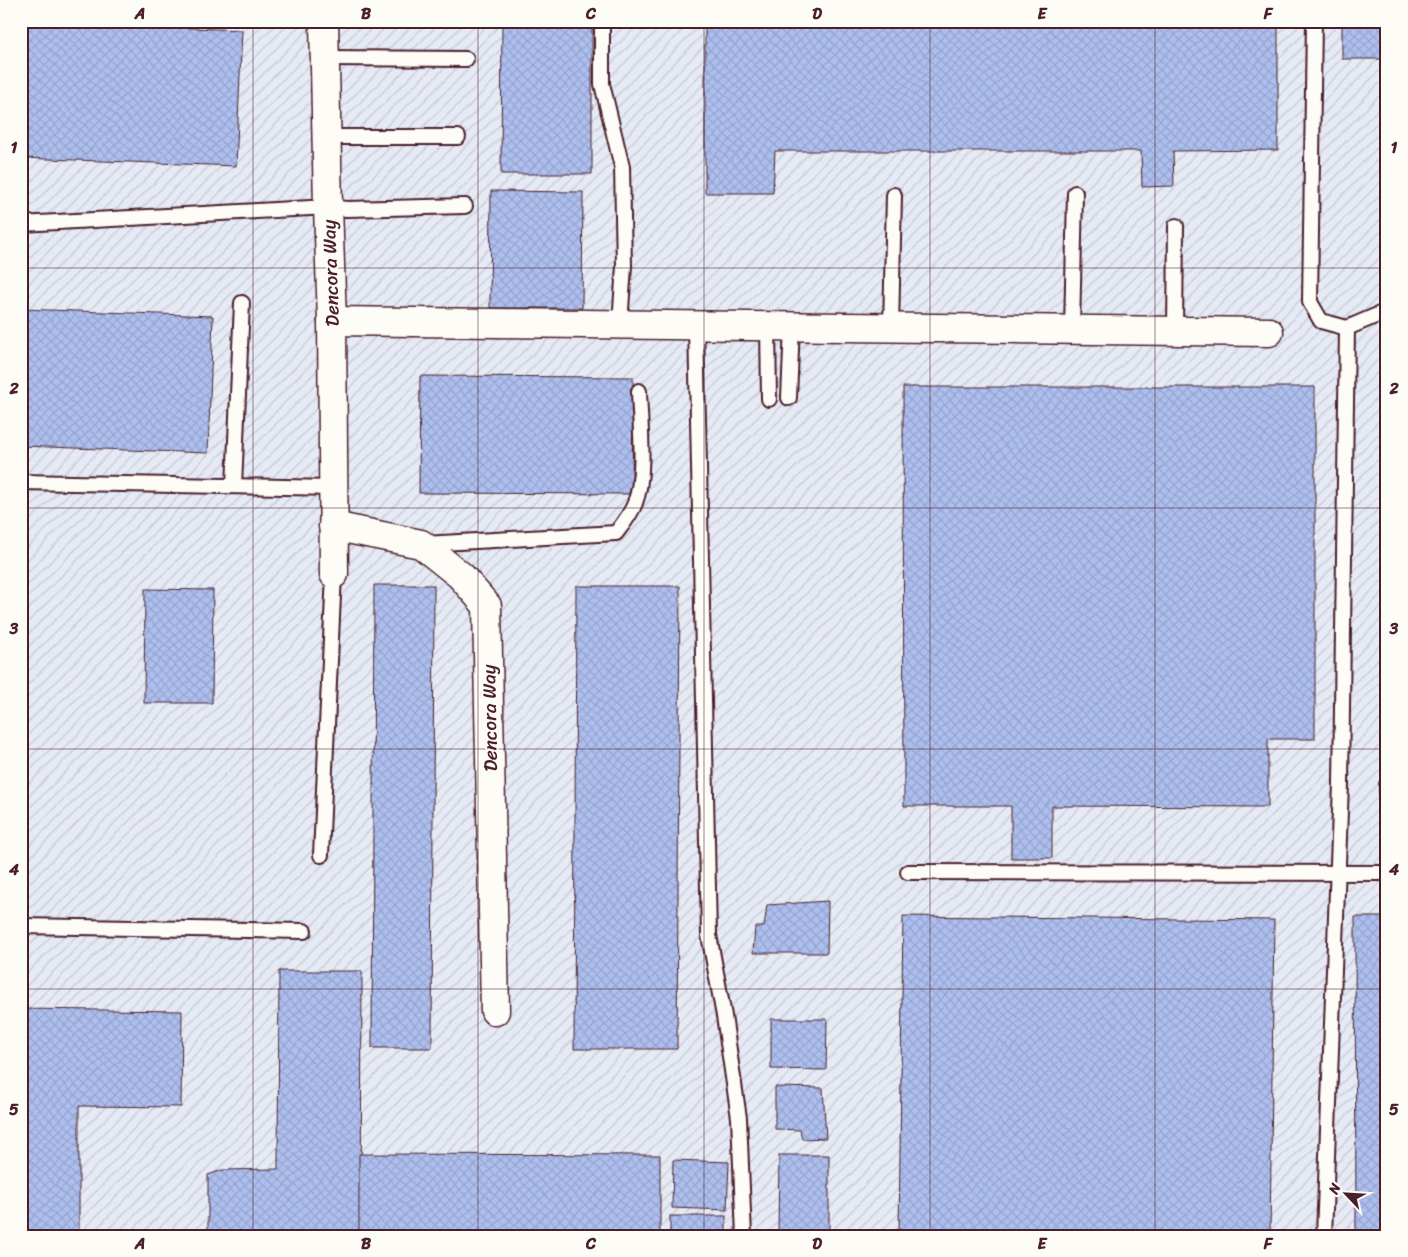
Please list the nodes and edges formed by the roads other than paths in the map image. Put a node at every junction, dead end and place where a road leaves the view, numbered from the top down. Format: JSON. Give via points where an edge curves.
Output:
{"nodes":[{"id":1,"x":324,"y":21,"type":"edge"},
{"id":2,"x":602,"y":21,"type":"edge"},
{"id":3,"x":1314,"y":21,"type":"edge"},
{"id":4,"x":326,"y":58,"type":"junction"},
{"id":5,"x":466,"y":59,"type":"dead end"},
{"id":6,"x":327,"y":137,"type":"junction"},
{"id":7,"x":458,"y":137,"type":"dead end"},
{"id":8,"x":1075,"y":193,"type":"dead end"},
{"id":9,"x":894,"y":195,"type":"dead end"},
{"id":10,"x":466,"y":206,"type":"dead end"},
{"id":11,"x":328,"y":207,"type":"junction"},
{"id":12,"x":21,"y":224,"type":"edge"},
{"id":13,"x":1176,"y":226,"type":"dead end"},
{"id":14,"x":242,"y":304,"type":"dead end"},
{"id":15,"x":1387,"y":311,"type":"edge"},
{"id":16,"x":332,"y":321,"type":"junction"},
{"id":17,"x":620,"y":324,"type":"junction"},
{"id":18,"x":696,"y":325,"type":"junction"},
{"id":19,"x":780,"y":326,"type":"junction"},
{"id":20,"x":892,"y":328,"type":"junction"},
{"id":21,"x":1347,"y":328,"type":"junction"},
{"id":22,"x":1072,"y":330,"type":"junction"},
{"id":23,"x":1174,"y":331,"type":"junction"},
{"id":24,"x":1269,"y":332,"type":"dead end"},
{"id":25,"x":639,"y":391,"type":"dead end"},
{"id":26,"x":789,"y":398,"type":"dead end"},
{"id":27,"x":769,"y":399,"type":"dead end"},
{"id":28,"x":21,"y":482,"type":"edge"},
{"id":29,"x":234,"y":486,"type":"junction"},
{"id":30,"x":333,"y":488,"type":"junction"},
{"id":31,"x":333,"y":526,"type":"junction"},
{"id":32,"x":421,"y":544,"type":"junction"},
{"id":33,"x":334,"y":574,"type":"joint"},
{"id":34,"x":1387,"y":785,"type":"edge"},
{"id":35,"x":1387,"y":806,"type":"edge"},
{"id":36,"x":321,"y":855,"type":"dead end"},
{"id":37,"x":908,"y":872,"type":"dead end"},
{"id":38,"x":1338,"y":873,"type":"junction"},
{"id":39,"x":1387,"y":873,"type":"edge"},
{"id":40,"x":21,"y":926,"type":"edge"},
{"id":41,"x":304,"y":931,"type":"dead end"},
{"id":42,"x":495,"y":1010,"type":"dead end"},
{"id":43,"x":744,"y":1236,"type":"edge"},
{"id":44,"x":1324,"y":1236,"type":"edge"}],
"edges":[{"from":1,"to":4,"type":"street","name":"Dencora Way"},
{"from":2,"to":17,"type":"lane","via":[[602,84],[622,167],[624,266]]},
{"from":3,"to":21,"type":"lane","via":[[1310,302],[1321,321]]},
{"from":4,"to":5,"type":"lane"},
{"from":4,"to":6,"type":"street","name":"Dencora Way"},
{"from":6,"to":7,"type":"lane"},
{"from":6,"to":11,"type":"street","name":"Dencora Way"},
{"from":8,"to":22,"type":"lane"},
{"from":9,"to":20,"type":"lane"},
{"from":10,"to":11,"type":"lane"},
{"from":11,"to":12,"type":"lane"},
{"from":11,"to":16,"type":"street","name":"Dencora Way"},
{"from":13,"to":23,"type":"lane"},
{"from":14,"to":29,"type":"lane"},
{"from":15,"to":21,"type":"lane"},
{"from":16,"to":17,"type":"street"},
{"from":16,"to":30,"type":"street","name":"Dencora Way"},
{"from":17,"to":18,"type":"street"},
{"from":18,"to":19,"type":"street"},
{"from":18,"to":43,"type":"lane","via":[[709,936],[738,1118]]},
{"from":19,"to":20,"type":"street"},
{"from":19,"to":26,"type":"lane"},
{"from":19,"to":27,"type":"lane"},
{"from":20,"to":22,"type":"street"},
{"from":21,"to":38,"type":"lane"},
{"from":22,"to":23,"type":"street"},
{"from":23,"to":24,"type":"street"},
{"from":25,"to":32,"type":"lane","via":[[641,473],[635,503],[616,533]]},
{"from":28,"to":29,"type":"lane"},
{"from":29,"to":30,"type":"lane"},
{"from":30,"to":31,"type":"street","name":"Dencora Way"},
{"from":31,"to":32,"type":"street","name":"Dencora Way"},
{"from":31,"to":33,"type":"street","name":"Dencora Way"},
{"from":32,"to":42,"type":"street","name":"Dencora Way","via":[[461,576],[487,606]]},
{"from":33,"to":36,"type":"lane"},
{"from":34,"to":35,"type":"lane"},
{"from":37,"to":38,"type":"lane"},
{"from":38,"to":39,"type":"lane"},
{"from":38,"to":44,"type":"lane"},
{"from":40,"to":41,"type":"lane"}]}
